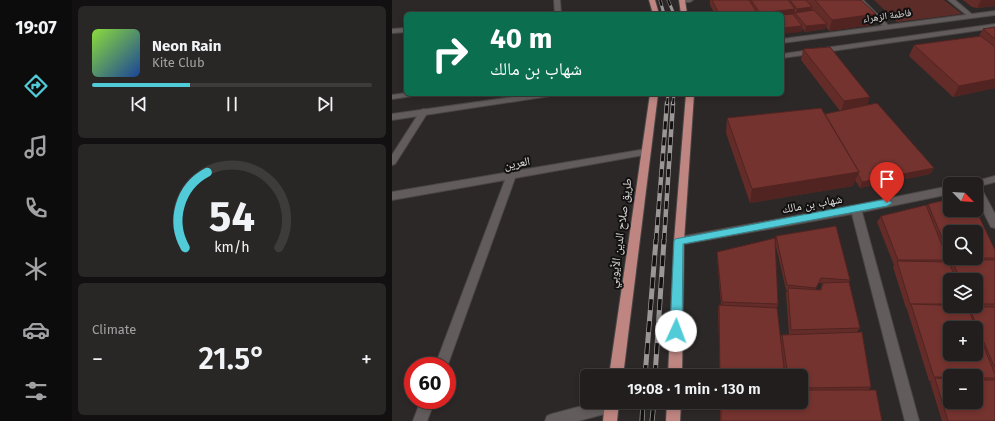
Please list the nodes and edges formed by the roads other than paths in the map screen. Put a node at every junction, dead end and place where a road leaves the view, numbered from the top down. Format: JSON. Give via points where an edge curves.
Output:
{"nodes":[{"id":1,"x":557,"y":0,"type":"edge"},
{"id":2,"x":652,"y":0,"type":"edge"},
{"id":3,"x":690,"y":0,"type":"edge"},
{"id":4,"x":860,"y":0,"type":"edge"},
{"id":5,"x":951,"y":0,"type":"edge"},
{"id":6,"x":682,"y":1,"type":"edge"},
{"id":7,"x":558,"y":12,"type":"edge"},
{"id":8,"x":655,"y":12,"type":"edge"},
{"id":9,"x":684,"y":12,"type":"edge"},
{"id":10,"x":995,"y":13,"type":"edge"},
{"id":11,"x":972,"y":16,"type":"junction"},
{"id":12,"x":995,"y":26,"type":"edge"},
{"id":13,"x":887,"y":27,"type":"junction"},
{"id":14,"x":404,"y":30,"type":"edge"},
{"id":15,"x":392,"y":32,"type":"edge"},
{"id":16,"x":784,"y":41,"type":"edge"},
{"id":17,"x":784,"y":56,"type":"edge"},
{"id":18,"x":404,"y":95,"type":"edge"},
{"id":19,"x":536,"y":96,"type":"edge"},
{"id":20,"x":656,"y":96,"type":"edge"},
{"id":21,"x":689,"y":96,"type":"edge"},
{"id":22,"x":392,"y":97,"type":"edge"},
{"id":23,"x":424,"y":112,"type":"junction"},
{"id":24,"x":392,"y":116,"type":"edge"},
{"id":25,"x":646,"y":152,"type":"junction"},
{"id":26,"x":392,"y":162,"type":"edge"},
{"id":27,"x":511,"y":176,"type":"junction"},
{"id":28,"x":995,"y":179,"type":"edge"},
{"id":29,"x":983,"y":182,"type":"edge"},
{"id":30,"x":943,"y":191,"type":"edge"},
{"id":31,"x":392,"y":196,"type":"edge"},
{"id":32,"x":983,"y":201,"type":"edge"},
{"id":33,"x":856,"y":209,"type":"junction"},
{"id":34,"x":995,"y":224,"type":"edge"},
{"id":35,"x":679,"y":241,"type":"junction"},
{"id":36,"x":444,"y":357,"type":"edge"},
{"id":37,"x":617,"y":369,"type":"edge"},
{"id":38,"x":675,"y":369,"type":"edge"},
{"id":39,"x":425,"y":409,"type":"edge"},
{"id":40,"x":592,"y":409,"type":"edge"},
{"id":41,"x":611,"y":409,"type":"edge"},
{"id":42,"x":674,"y":409,"type":"edge"},
{"id":43,"x":420,"y":421,"type":"edge"},
{"id":44,"x":552,"y":421,"type":"edge"},
{"id":45,"x":610,"y":421,"type":"edge"},
{"id":46,"x":673,"y":421,"type":"edge"},
{"id":47,"x":912,"y":421,"type":"edge"}],
"edges":[{"from":1,"to":7,"type":"street"},
{"from":2,"to":8,"type":"main road"},
{"from":3,"to":6,"type":"street"},
{"from":4,"to":13,"type":"street"},
{"from":5,"to":11,"type":"street"},
{"from":6,"to":9,"type":"main road"},
{"from":10,"to":11,"type":"street","name":"فاطمة الزهراء"},
{"from":11,"to":13,"type":"street","name":"فاطمة الزهراء"},
{"from":12,"to":17,"type":"street"},
{"from":13,"to":16,"type":"street","name":"فاطمة الزهراء"},
{"from":14,"to":15,"type":"street"},
{"from":18,"to":22,"type":"street"},
{"from":19,"to":23,"type":"street"},
{"from":20,"to":25,"type":"main road","name":"طريق صلاح الدين الأيوبي"},
{"from":21,"to":35,"type":"main road"},
{"from":23,"to":24,"type":"street"},
{"from":23,"to":26,"type":"street"},
{"from":25,"to":27,"type":"street","name":"العرين"},
{"from":25,"to":37,"type":"main road","name":"طريق صلاح الدين الأيوبي"},
{"from":27,"to":31,"type":"street","name":"العرين"},
{"from":27,"to":36,"type":"street"},
{"from":28,"to":29,"type":"street"},
{"from":30,"to":33,"type":"street","name":"شهاب بن مالك"},
{"from":32,"to":34,"type":"street"},
{"from":33,"to":35,"type":"street","name":"شهاب بن مالك"},
{"from":33,"to":47,"type":"street"},
{"from":35,"to":38,"type":"main road"},
{"from":39,"to":43,"type":"street"},
{"from":40,"to":44,"type":"street"},
{"from":41,"to":45,"type":"main road"},
{"from":42,"to":46,"type":"main road"}]}
